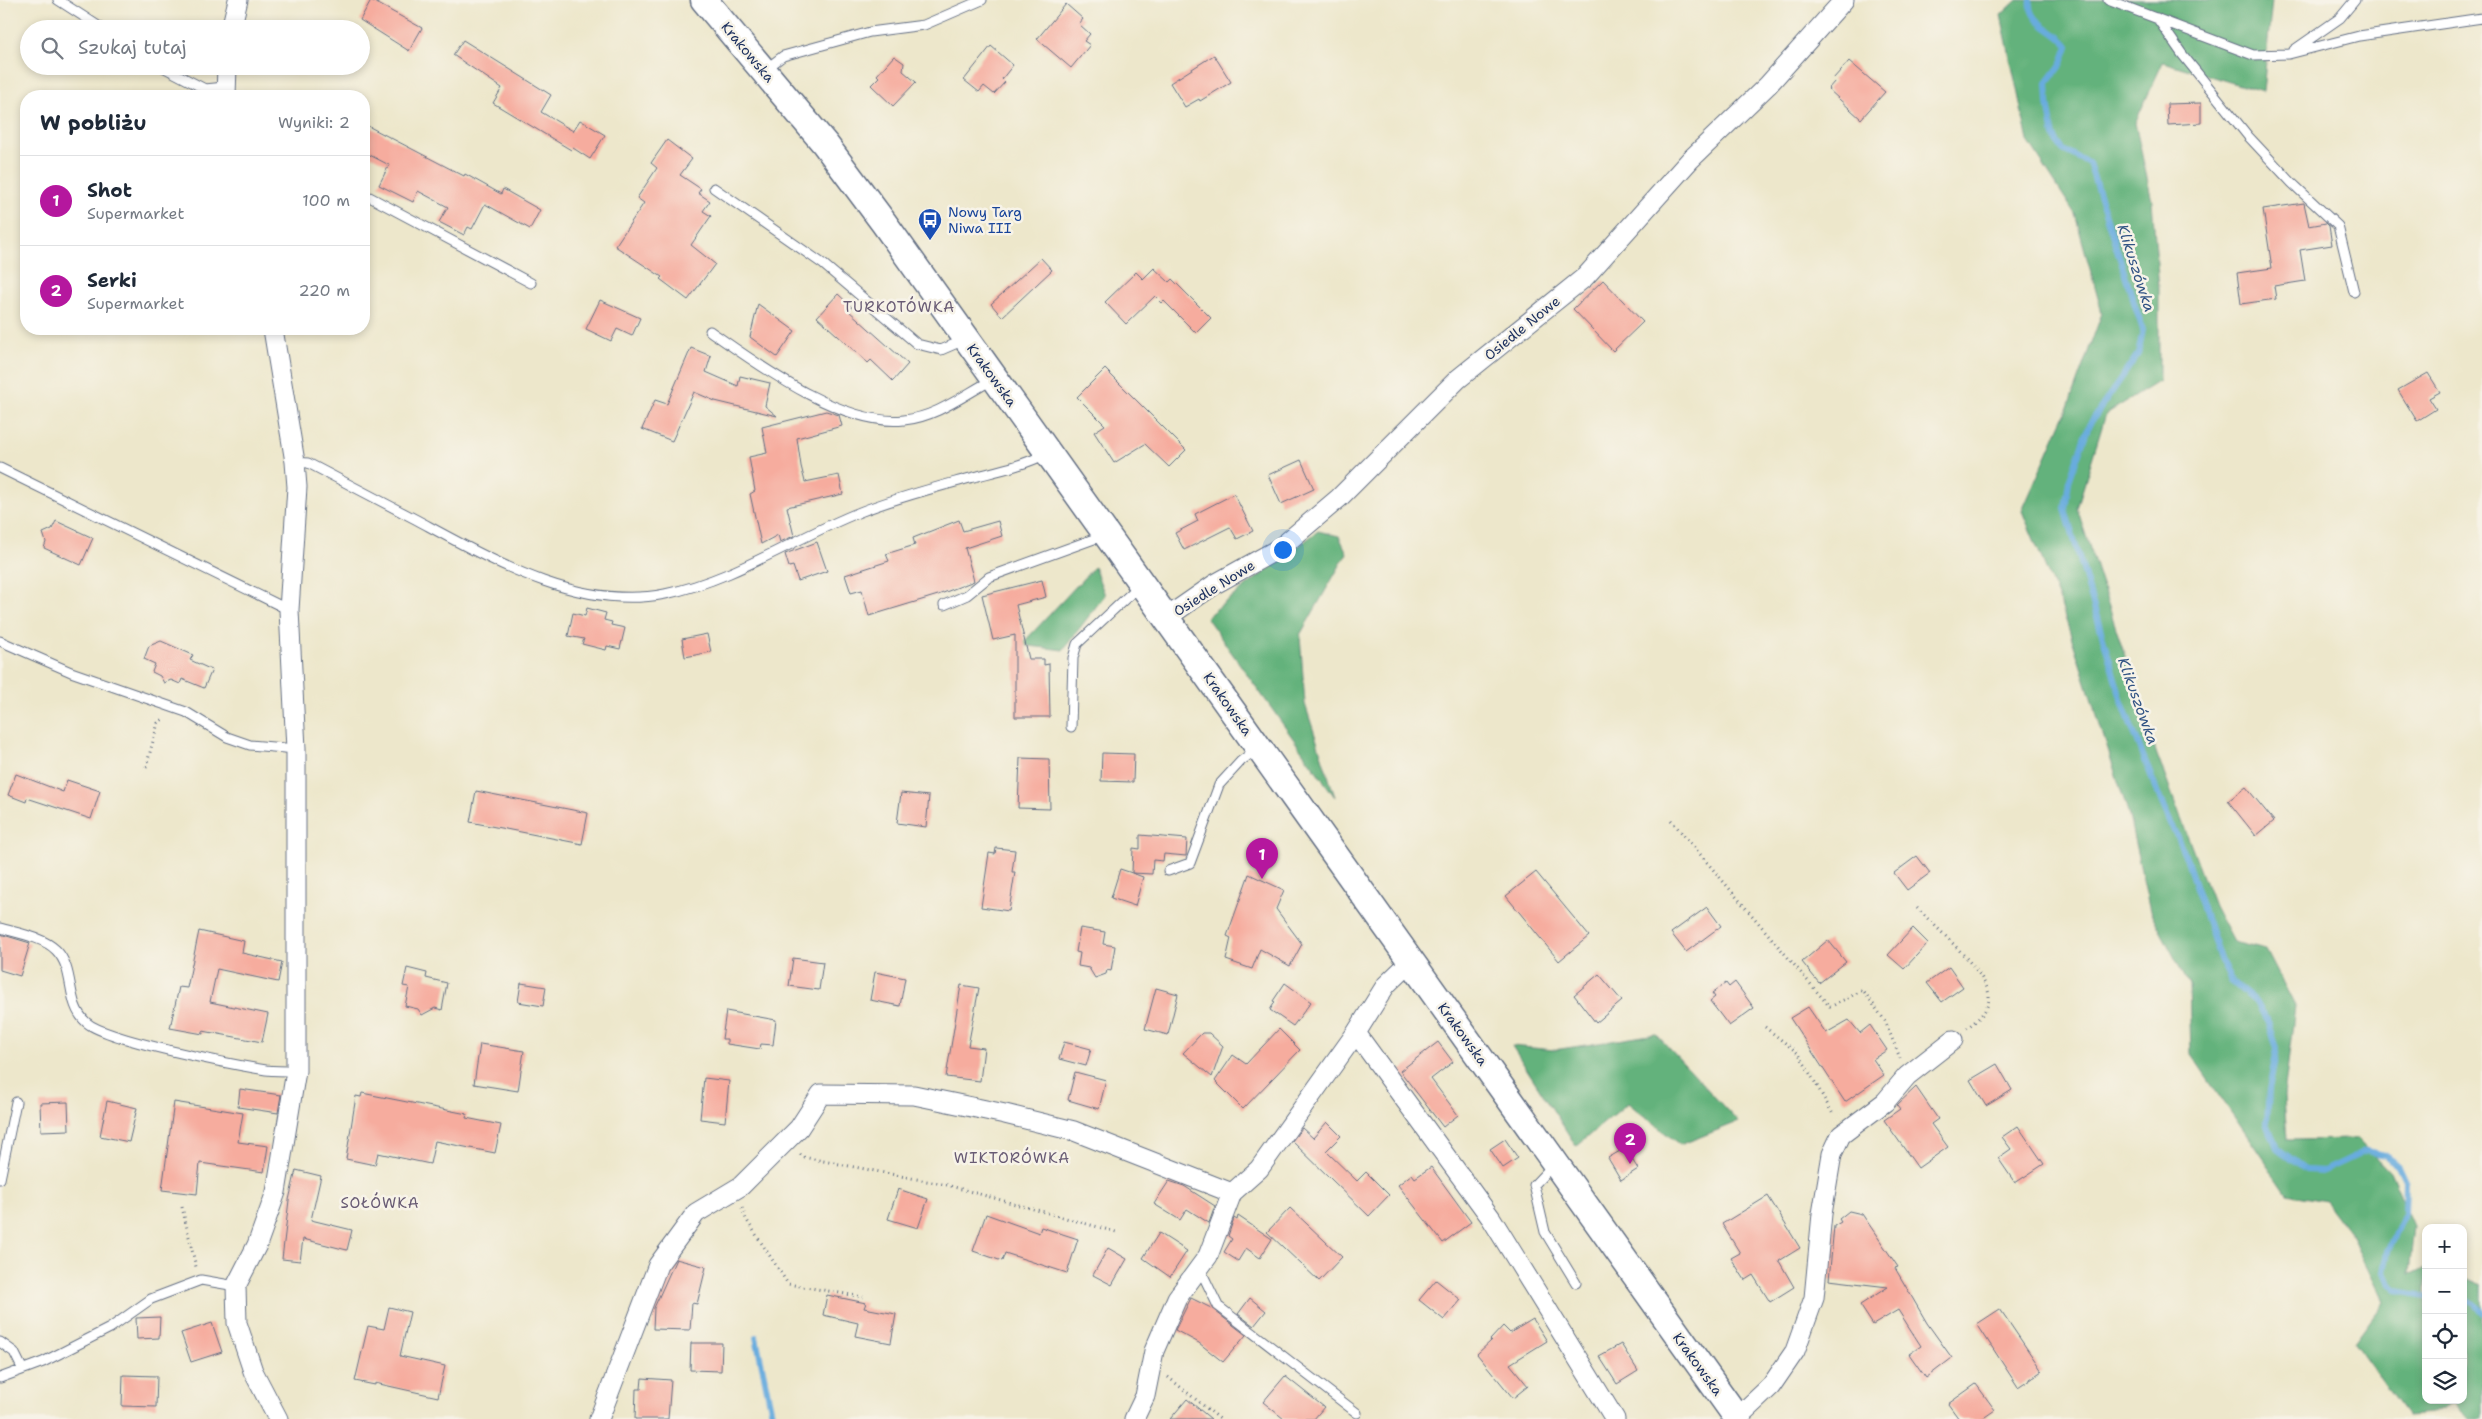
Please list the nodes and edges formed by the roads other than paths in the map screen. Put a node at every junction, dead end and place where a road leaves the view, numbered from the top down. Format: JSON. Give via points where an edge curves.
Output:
{"nodes":[{"id":1,"x":58,"y":0,"type":"edge"},
{"id":2,"x":238,"y":0,"type":"edge"},
{"id":3,"x":704,"y":0,"type":"edge"},
{"id":4,"x":982,"y":0,"type":"edge"},
{"id":5,"x":1844,"y":0,"type":"edge"},
{"id":6,"x":2108,"y":0,"type":"edge"},
{"id":7,"x":2355,"y":0,"type":"edge"},
{"id":8,"x":2157,"y":18,"type":"junction"},
{"id":9,"x":2482,"y":18,"type":"edge"},
{"id":10,"x":89,"y":20,"type":"edge"},
{"id":11,"x":233,"y":20,"type":"edge"},
{"id":12,"x":2289,"y":54,"type":"junction"},
{"id":13,"x":764,"y":70,"type":"junction"},
{"id":14,"x":179,"y":75,"type":"edge"},
{"id":15,"x":226,"y":75,"type":"edge"},
{"id":16,"x":212,"y":90,"type":"edge"},
{"id":17,"x":225,"y":90,"type":"edge"},
{"id":18,"x":714,"y":188,"type":"dead end"},
{"id":19,"x":370,"y":197,"type":"edge"},
{"id":20,"x":531,"y":283,"type":"dead end"},
{"id":21,"x":2354,"y":292,"type":"dead end"},
{"id":22,"x":710,"y":331,"type":"dead end"},
{"id":23,"x":274,"y":335,"type":"edge"},
{"id":24,"x":966,"y":339,"type":"junction"},
{"id":25,"x":995,"y":378,"type":"junction"},
{"id":26,"x":1048,"y":453,"type":"junction"},
{"id":27,"x":295,"y":462,"type":"junction"},
{"id":28,"x":0,"y":468,"type":"edge"},
{"id":29,"x":1107,"y":535,"type":"junction"},
{"id":30,"x":1142,"y":583,"type":"junction"},
{"id":31,"x":944,"y":605,"type":"dead end"},
{"id":32,"x":288,"y":610,"type":"junction"},
{"id":33,"x":1166,"y":618,"type":"junction"},
{"id":34,"x":0,"y":641,"type":"edge"},
{"id":35,"x":1071,"y":727,"type":"dead end"},
{"id":36,"x":1259,"y":748,"type":"junction"},
{"id":37,"x":296,"y":749,"type":"junction"},
{"id":38,"x":1168,"y":870,"type":"dead end"},
{"id":39,"x":0,"y":928,"type":"edge"},
{"id":40,"x":1411,"y":961,"type":"junction"},
{"id":41,"x":1356,"y":1033,"type":"junction"},
{"id":42,"x":1953,"y":1040,"type":"road end"},
{"id":43,"x":296,"y":1071,"type":"junction"},
{"id":44,"x":16,"y":1102,"type":"dead end"},
{"id":45,"x":1555,"y":1163,"type":"junction"},
{"id":46,"x":0,"y":1179,"type":"edge"},
{"id":47,"x":1232,"y":1193,"type":"junction"},
{"id":48,"x":1200,"y":1269,"type":"junction"},
{"id":49,"x":1576,"y":1283,"type":"dead end"},
{"id":50,"x":236,"y":1286,"type":"junction"},
{"id":51,"x":0,"y":1342,"type":"edge"},
{"id":52,"x":22,"y":1368,"type":"junction"},
{"id":53,"x":0,"y":1378,"type":"edge"},
{"id":54,"x":1357,"y":1413,"type":"dead end"},
{"id":55,"x":1738,"y":1418,"type":"edge"},
{"id":56,"x":278,"y":1419,"type":"edge"},
{"id":57,"x":599,"y":1419,"type":"edge"},
{"id":58,"x":1134,"y":1419,"type":"edge"},
{"id":59,"x":1615,"y":1419,"type":"edge"}],
"edges":[{"from":1,"to":10,"type":"lane"},
{"from":2,"to":11,"type":"street"},
{"from":3,"to":13,"type":"main road","name":"Krakowska"},
{"from":4,"to":13,"type":"lane","via":[[924,25],[870,32],[783,56]]},
{"from":5,"to":33,"type":"street","name":"Osiedle Nowe","via":[[1768,85],[1690,160],[1585,276],[1458,379],[1339,498],[1280,548],[1215,584]]},
{"from":6,"to":8,"type":"lane"},
{"from":7,"to":12,"type":"lane","via":[[2340,18]]},
{"from":8,"to":12,"type":"lane","via":[[2253,55]]},
{"from":8,"to":21,"type":"lane","via":[[2248,136],[2338,226]]},
{"from":9,"to":12,"type":"lane","via":[[2359,36]]},
{"from":13,"to":24,"type":"main road","name":"Krakowska","via":[[825,144]]},
{"from":14,"to":16,"type":"lane"},
{"from":15,"to":17,"type":"street"},
{"from":18,"to":24,"type":"lane","via":[[823,264],[917,344],[941,350]]},
{"from":19,"to":20,"type":"lane"},
{"from":22,"to":25,"type":"lane","via":[[783,380],[828,403],[870,418],[905,420],[923,416],[940,410]]},
{"from":23,"to":27,"type":"street"},
{"from":24,"to":25,"type":"main road","name":"Krakowska"},
{"from":25,"to":26,"type":"main road","name":"Krakowska"},
{"from":26,"to":27,"type":"lane","via":[[1028,463],[947,484],[860,512],[722,577],[665,594],[628,598],[581,592],[540,580],[467,547],[308,463]]},
{"from":26,"to":29,"type":"main road","name":"Krakowska"},
{"from":27,"to":32,"type":"street","via":[[297,487]]},
{"from":28,"to":32,"type":"lane"},
{"from":29,"to":30,"type":"main road","name":"Krakowska"},
{"from":29,"to":31,"type":"lane","via":[[989,577],[967,595]]},
{"from":30,"to":33,"type":"main road","name":"Krakowska"},
{"from":30,"to":35,"type":"lane","via":[[1077,644],[1072,658]]},
{"from":32,"to":37,"type":"street"},
{"from":33,"to":36,"type":"main road","name":"Krakowska"},
{"from":34,"to":37,"type":"lane","via":[[71,672],[186,712],[227,737],[250,745]]},
{"from":36,"to":38,"type":"lane","via":[[1219,784],[1190,863]]},
{"from":36,"to":40,"type":"main road","name":"Krakowska"},
{"from":37,"to":43,"type":"street"},
{"from":39,"to":43,"type":"lane","via":[[41,941],[56,950],[66,967],[75,1006],[87,1023],[116,1036],[190,1055],[267,1070]]},
{"from":40,"to":41,"type":"street","via":[[1386,985]]},
{"from":40,"to":45,"type":"main road","name":"Krakowska"},
{"from":41,"to":47,"type":"street","via":[[1259,1169]]},
{"from":41,"to":59,"type":"street","via":[[1491,1218]]},
{"from":42,"to":55,"type":"street","via":[[1907,1076],[1884,1102],[1841,1136],[1832,1154],[1814,1298],[1795,1350],[1771,1386]]},
{"from":43,"to":50,"type":"street","via":[[276,1192],[258,1245]]},
{"from":44,"to":46,"type":"lane"},
{"from":45,"to":49,"type":"lane","via":[[1534,1185],[1545,1232]]},
{"from":45,"to":55,"type":"main road","name":"Krakowska"},
{"from":47,"to":48,"type":"street"},
{"from":47,"to":57,"type":"street","via":[[1074,1131],[914,1095],[821,1094],[799,1128],[742,1186],[696,1213],[658,1265]]},
{"from":48,"to":54,"type":"lane","via":[[1218,1306]]},
{"from":48,"to":58,"type":"street","via":[[1177,1298],[1154,1351],[1145,1396]]},
{"from":50,"to":52,"type":"lane","via":[[200,1280],[151,1299],[110,1328],[43,1362]]},
{"from":50,"to":56,"type":"street","via":[[237,1323],[253,1371]]},
{"from":51,"to":52,"type":"lane","via":[[14,1352]]},
{"from":52,"to":53,"type":"lane"}]}
